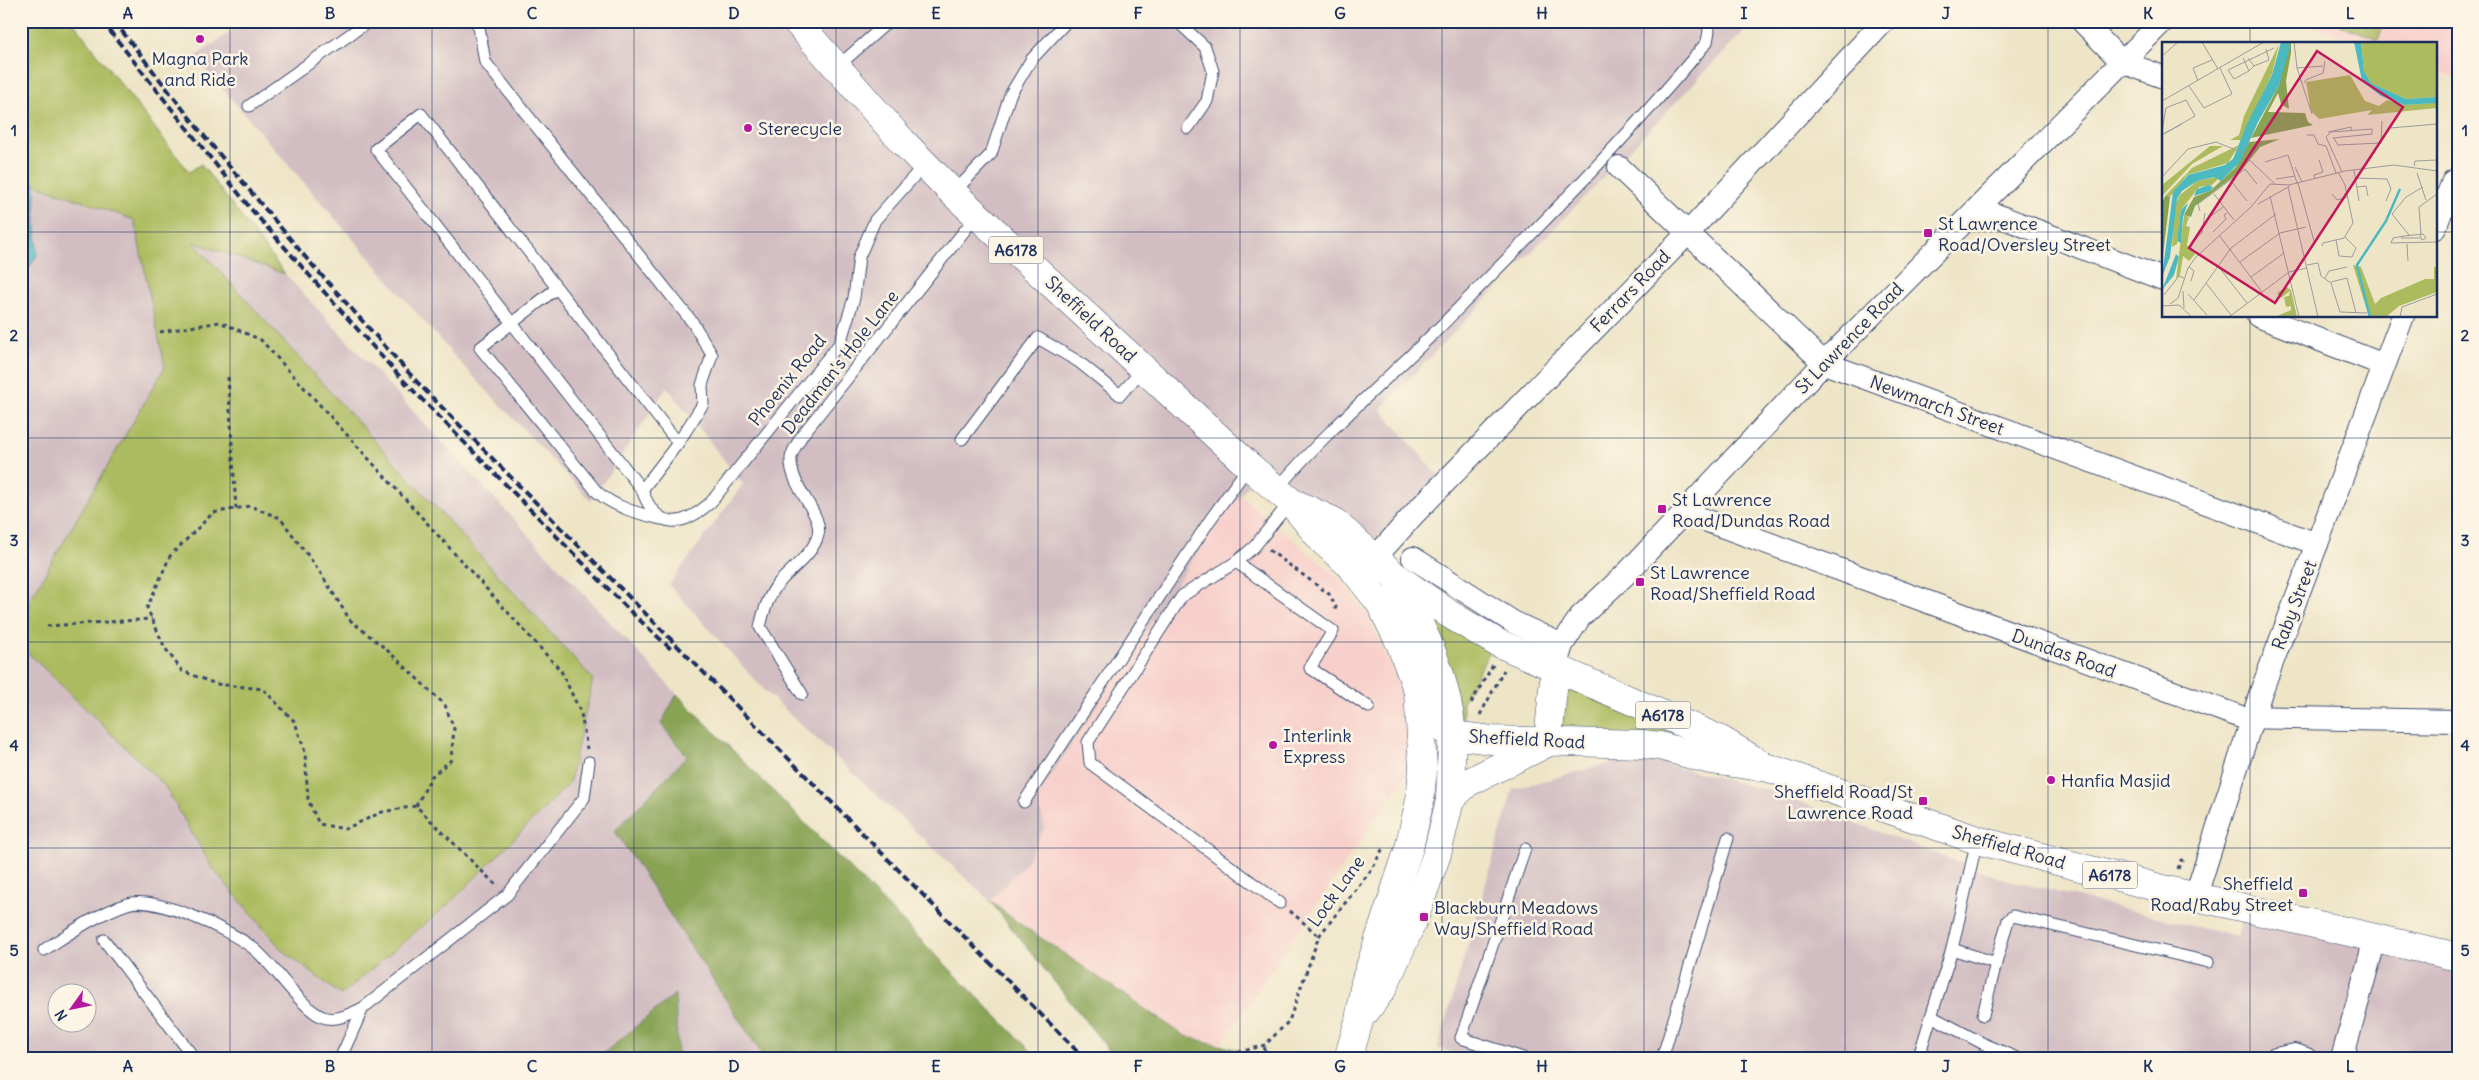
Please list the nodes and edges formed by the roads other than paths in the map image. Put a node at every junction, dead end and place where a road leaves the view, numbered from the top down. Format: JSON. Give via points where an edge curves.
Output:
{"nodes":[{"id":1,"x":369,"y":21,"type":"edge"},
{"id":2,"x":476,"y":21,"type":"edge"},
{"id":3,"x":796,"y":21,"type":"edge"},
{"id":4,"x":889,"y":21,"type":"edge"},
{"id":5,"x":1067,"y":21,"type":"edge"},
{"id":6,"x":1177,"y":21,"type":"edge"},
{"id":7,"x":1707,"y":21,"type":"edge"},
{"id":8,"x":1884,"y":21,"type":"edge"},
{"id":9,"x":2082,"y":21,"type":"edge"},
{"id":10,"x":2163,"y":21,"type":"edge"},
{"id":11,"x":2122,"y":62,"type":"junction"},
{"id":12,"x":837,"y":67,"type":"junction"},
{"id":13,"x":2162,"y":77,"type":"edge"},
{"id":14,"x":249,"y":106,"type":"dead end"},
{"id":15,"x":1188,"y":128,"type":"dead end"},
{"id":16,"x":925,"y":164,"type":"junction"},
{"id":17,"x":1619,"y":167,"type":"dead end"},
{"id":18,"x":2448,"y":180,"type":"edge"},
{"id":19,"x":953,"y":194,"type":"junction"},
{"id":20,"x":1978,"y":208,"type":"junction"},
{"id":21,"x":977,"y":215,"type":"junction"},
{"id":22,"x":2436,"y":224,"type":"edge"},
{"id":23,"x":1687,"y":234,"type":"junction"},
{"id":24,"x":2162,"y":280,"type":"edge"},
{"id":25,"x":557,"y":288,"type":"junction"},
{"id":26,"x":2263,"y":318,"type":"edge"},
{"id":27,"x":2401,"y":318,"type":"edge"},
{"id":28,"x":512,"y":323,"type":"junction"},
{"id":29,"x":1824,"y":363,"type":"junction"},
{"id":30,"x":2384,"y":365,"type":"junction"},
{"id":31,"x":1144,"y":368,"type":"junction"},
{"id":32,"x":962,"y":439,"type":"dead end"},
{"id":33,"x":678,"y":443,"type":"junction"},
{"id":34,"x":1249,"y":466,"type":"junction"},
{"id":35,"x":642,"y":490,"type":"junction"},
{"id":36,"x":1284,"y":495,"type":"junction"},
{"id":37,"x":1684,"y":512,"type":"junction"},
{"id":38,"x":667,"y":521,"type":"junction"},
{"id":39,"x":2317,"y":544,"type":"junction"},
{"id":40,"x":1374,"y":558,"type":"junction"},
{"id":41,"x":1236,"y":562,"type":"junction"},
{"id":42,"x":1404,"y":567,"type":"junction"},
{"id":43,"x":1380,"y":603,"type":"junction"},
{"id":44,"x":1558,"y":657,"type":"junction"},
{"id":45,"x":1418,"y":692,"type":"junction"},
{"id":46,"x":802,"y":694,"type":"dead end"},
{"id":47,"x":1368,"y":707,"type":"dead end"},
{"id":48,"x":2254,"y":716,"type":"junction"},
{"id":49,"x":2458,"y":721,"type":"edge"},
{"id":50,"x":1464,"y":736,"type":"junction"},
{"id":51,"x":1548,"y":742,"type":"junction"},
{"id":52,"x":589,"y":762,"type":"road end"},
{"id":53,"x":1769,"y":768,"type":"junction"},
{"id":54,"x":1450,"y":800,"type":"junction"},
{"id":55,"x":1024,"y":802,"type":"dead end"},
{"id":56,"x":1728,"y":838,"type":"dead end"},
{"id":57,"x":1977,"y":840,"type":"junction"},
{"id":58,"x":1525,"y":849,"type":"dead end"},
{"id":59,"x":2195,"y":898,"type":"junction"},
{"id":60,"x":1280,"y":903,"type":"road end"},
{"id":61,"x":2375,"y":939,"type":"junction"},
{"id":62,"x":104,"y":940,"type":"dead end"},
{"id":63,"x":1952,"y":949,"type":"junction"},
{"id":64,"x":44,"y":950,"type":"dead end"},
{"id":65,"x":2458,"y":957,"type":"edge"},
{"id":66,"x":2208,"y":962,"type":"dead end"},
{"id":67,"x":1996,"y":963,"type":"junction"},
{"id":68,"x":363,"y":1008,"type":"junction"},
{"id":69,"x":1983,"y":1015,"type":"dead end"},
{"id":70,"x":1931,"y":1016,"type":"junction"},
{"id":71,"x":1359,"y":1021,"type":"junction"},
{"id":72,"x":195,"y":1059,"type":"edge"},
{"id":73,"x":340,"y":1059,"type":"edge"},
{"id":74,"x":1348,"y":1059,"type":"edge"},
{"id":75,"x":1526,"y":1059,"type":"edge"},
{"id":76,"x":1662,"y":1059,"type":"edge"},
{"id":77,"x":1918,"y":1059,"type":"edge"},
{"id":78,"x":2019,"y":1059,"type":"edge"},
{"id":79,"x":2276,"y":1059,"type":"edge"},
{"id":80,"x":2306,"y":1059,"type":"edge"},
{"id":81,"x":2342,"y":1059,"type":"edge"}],
"edges":[{"from":1,"to":14,"type":"lane"},
{"from":2,"to":33,"type":"lane","via":[[485,62],[688,316],[712,355],[702,385],[703,404]]},
{"from":3,"to":12,"type":"main road","name":"Sheffield Road","number":"A6178"},
{"from":4,"to":12,"type":"lane"},
{"from":5,"to":19,"type":"lane","via":[[1031,60],[1010,95],[992,154]]},
{"from":6,"to":15,"type":"lane","via":[[1205,47],[1213,71],[1207,101]]},
{"from":7,"to":36,"type":"lane","via":[[1707,42],[1622,140],[1434,333],[1309,452]]},
{"from":8,"to":23,"type":"street","name":"Ferrars Road"},
{"from":9,"to":11,"type":"street"},
{"from":10,"to":11,"type":"street","name":"St Lawrence Road"},
{"from":11,"to":13,"type":"street"},
{"from":11,"to":20,"type":"street","name":"St Lawrence Road"},
{"from":12,"to":16,"type":"main road","name":"Sheffield Road","number":"A6178"},
{"from":16,"to":19,"type":"main road","name":"Sheffield Road","number":"A6178"},
{"from":16,"to":38,"type":"lane","name":"Phoenix Road","via":[[875,220],[859,257],[854,298],[840,343],[711,502],[691,518],[680,522]]},
{"from":17,"to":23,"type":"street","name":"Newmarch Street"},
{"from":18,"to":22,"type":"street"},
{"from":19,"to":21,"type":"main road","name":"Sheffield Road","number":"A6178"},
{"from":20,"to":24,"type":"street"},
{"from":20,"to":29,"type":"street","name":"St Lawrence Road"},
{"from":21,"to":31,"type":"main road","name":"Sheffield Road","number":"A6178"},
{"from":21,"to":46,"type":"lane","name":"Deadman's Hole Lane","via":[[803,434],[791,456],[792,475],[817,518],[819,535],[810,550],[776,586],[763,612],[760,627]]},
{"from":23,"to":29,"type":"street","name":"Newmarch Street"},
{"from":23,"to":40,"type":"street","name":"Ferrars Road"},
{"from":25,"to":28,"type":"lane"},
{"from":25,"to":28,"type":"lane","via":[[421,114],[376,149]]},
{"from":25,"to":33,"type":"lane"},
{"from":26,"to":30,"type":"street"},
{"from":27,"to":30,"type":"street","name":"Raby Street"},
{"from":28,"to":35,"type":"lane"},
{"from":28,"to":38,"type":"lane","via":[[480,348],[597,492],[625,510]]},
{"from":29,"to":37,"type":"street","name":"St Lawrence Road"},
{"from":29,"to":39,"type":"street","name":"Newmarch Street"},
{"from":30,"to":39,"type":"street","name":"Raby Street"},
{"from":31,"to":32,"type":"lane","via":[[1120,395],[1079,362],[1038,338]]},
{"from":31,"to":34,"type":"main road","name":"Sheffield Road","number":"A6178"},
{"from":33,"to":35,"type":"lane"},
{"from":34,"to":36,"type":"main road","name":"Sheffield Road","number":"A6178"},
{"from":34,"to":55,"type":"lane"},
{"from":35,"to":38,"type":"lane","via":[[656,515]]},
{"from":36,"to":40,"type":"main road","name":"Sheffield Road","number":"A6178","via":[[1333,521]]},
{"from":36,"to":41,"type":"lane","via":[[1254,547]]},
{"from":36,"to":43,"type":"main road","name":"Sheffield Road","number":"A6178","via":[[1323,541],[1350,565]]},
{"from":37,"to":44,"type":"street","name":"St Lawrence Road","via":[[1628,572],[1580,616]]},
{"from":37,"to":48,"type":"street","name":"Dundas Road","via":[[2212,707],[2241,717]]},
{"from":39,"to":48,"type":"street","name":"Raby Street"},
{"from":40,"to":42,"type":"main road","name":"Sheffield Road","number":"A6178"},
{"from":40,"to":43,"type":"main road","via":[[1369,573]]},
{"from":41,"to":47,"type":"lane","via":[[1333,631],[1310,668]]},
{"from":41,"to":60,"type":"lane","via":[[1182,596],[1088,742],[1090,763]]},
{"from":42,"to":44,"type":"street","name":"Sheffield Road","via":[[1513,622]]},
{"from":42,"to":44,"type":"main road","name":"Sheffield Road","number":"A6178","via":[[1449,614],[1514,651]]},
{"from":42,"to":50,"type":"main road","via":[[1416,615]]},
{"from":43,"to":45,"type":"main road","name":"Sheffield Road","number":"A6178","via":[[1400,643]]},
{"from":44,"to":51,"type":"main road"},
{"from":44,"to":53,"type":"main road","name":"Sheffield Road","number":"A6178","via":[[1720,739]]},
{"from":45,"to":50,"type":"main road","name":"Sheffield Road","number":"A6178","via":[[1440,726]]},
{"from":45,"to":71,"type":"main road","via":[[1423,768],[1420,800],[1403,866],[1365,982]]},
{"from":48,"to":49,"type":"street","name":"Dundas Road"},
{"from":48,"to":59,"type":"street","name":"Raby Street"},
{"from":50,"to":51,"type":"main road","name":"Sheffield Road","number":"A6178"},
{"from":50,"to":54,"type":"main road"},
{"from":51,"to":53,"type":"main road","name":"Sheffield Road","number":"A6178","via":[[1660,746],[1710,760]]},
{"from":51,"to":54,"type":"main road","via":[[1467,783]]},
{"from":52,"to":68,"type":"lane","via":[[584,798],[507,895]]},
{"from":53,"to":57,"type":"main road","name":"Sheffield Road","number":"A6178"},
{"from":54,"to":71,"type":"main road","via":[[1437,854],[1414,918],[1382,988]]},
{"from":56,"to":76,"type":"lane"},
{"from":57,"to":59,"type":"main road","name":"Sheffield Road","number":"A6178"},
{"from":57,"to":63,"type":"lane"},
{"from":58,"to":75,"type":"lane","via":[[1461,1038]]},
{"from":59,"to":61,"type":"main road","name":"Sheffield Road","number":"A6178"},
{"from":61,"to":65,"type":"main road","name":"Sheffield Road","number":"A6178"},
{"from":61,"to":81,"type":"street"},
{"from":62,"to":72,"type":"lane"},
{"from":63,"to":67,"type":"lane"},
{"from":63,"to":70,"type":"lane"},
{"from":64,"to":68,"type":"lane","via":[[87,923],[128,903],[162,905],[216,926],[254,948],[303,1002],[323,1018],[341,1017]]},
{"from":66,"to":67,"type":"lane","via":[[2012,916]]},
{"from":67,"to":69,"type":"lane"},
{"from":68,"to":73,"type":"lane"},
{"from":70,"to":77,"type":"lane"},
{"from":70,"to":78,"type":"lane"},
{"from":71,"to":74,"type":"main road"},
{"from":79,"to":80,"type":"street","via":[[2295,1055]]}]}
